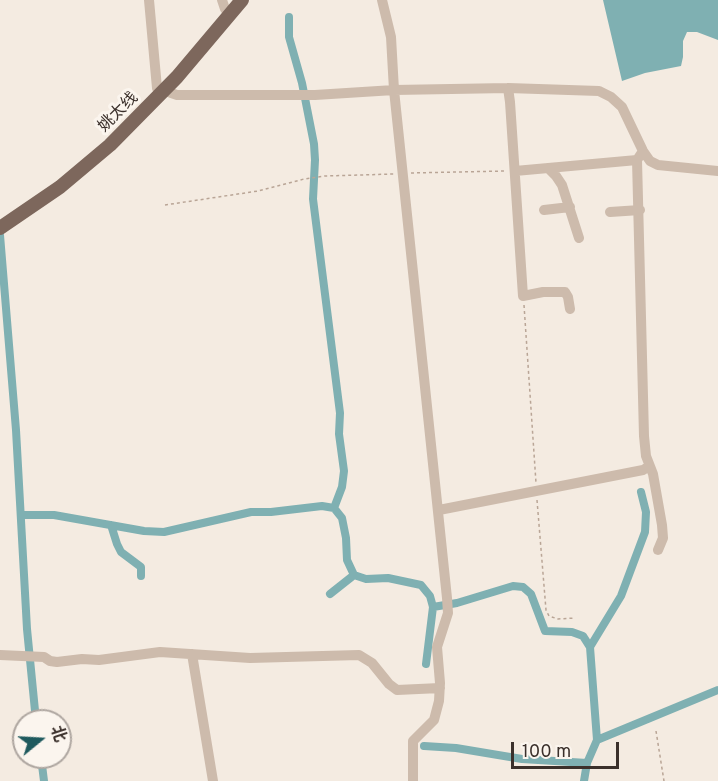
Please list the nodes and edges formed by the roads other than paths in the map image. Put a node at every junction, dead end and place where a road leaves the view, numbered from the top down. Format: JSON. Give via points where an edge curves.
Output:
{"nodes":[{"id":1,"x":149,"y":0,"type":"edge"},
{"id":2,"x":242,"y":0,"type":"edge"},
{"id":3,"x":382,"y":0,"type":"edge"},
{"id":4,"x":226,"y":3,"type":"edge"},
{"id":5,"x":508,"y":88,"type":"junction"},
{"id":6,"x":160,"y":89,"type":"junction"},
{"id":7,"x":394,"y":90,"type":"junction"},
{"id":8,"x":640,"y":156,"type":"junction"},
{"id":9,"x":548,"y":168,"type":"junction"},
{"id":10,"x":515,"y":171,"type":"junction"},
{"id":11,"x":718,"y":171,"type":"edge"},
{"id":12,"x":570,"y":207,"type":"junction"},
{"id":13,"x":544,"y":210,"type":"dead end"},
{"id":14,"x":640,"y":210,"type":"junction"},
{"id":15,"x":610,"y":212,"type":"dead end"},
{"id":16,"x":9,"y":216,"type":"edge"},
{"id":17,"x":0,"y":228,"type":"edge"},
{"id":18,"x":579,"y":238,"type":"dead end"},
{"id":19,"x":570,"y":309,"type":"dead end"},
{"id":20,"x":648,"y":467,"type":"junction"},
{"id":21,"x":439,"y":510,"type":"junction"},
{"id":22,"x":658,"y":550,"type":"dead end"},
{"id":23,"x":192,"y":654,"type":"junction"},
{"id":24,"x":0,"y":655,"type":"edge"},
{"id":25,"x":440,"y":688,"type":"junction"},
{"id":26,"x":213,"y":781,"type":"edge"},
{"id":27,"x":413,"y":781,"type":"edge"}],
"edges":[{"from":1,"to":6,"type":"street"},
{"from":2,"to":6,"type":"main road","name":"姚太线"},
{"from":3,"to":7,"type":"street","via":[[391,37]]},
{"from":4,"to":6,"type":"main road","name":"姚太线"},
{"from":5,"to":7,"type":"street"},
{"from":5,"to":8,"type":"street","via":[[599,91],[611,97],[622,107]]},
{"from":5,"to":10,"type":"street"},
{"from":6,"to":7,"type":"street","via":[[186,96]]},
{"from":6,"to":16,"type":"main road","name":"姚太线"},
{"from":7,"to":21,"type":"street"},
{"from":8,"to":9,"type":"street"},
{"from":8,"to":11,"type":"street","via":[[658,165]]},
{"from":8,"to":14,"type":"street"},
{"from":9,"to":10,"type":"street"},
{"from":9,"to":12,"type":"street","via":[[562,186]]},
{"from":10,"to":19,"type":"street","via":[[523,296],[565,292]]},
{"from":12,"to":13,"type":"street"},
{"from":12,"to":18,"type":"street"},
{"from":14,"to":15,"type":"street"},
{"from":14,"to":20,"type":"street","via":[[644,436]]},
{"from":16,"to":17,"type":"main road","name":"姚太线"},
{"from":20,"to":21,"type":"street"},
{"from":20,"to":22,"type":"street","via":[[663,538]]},
{"from":21,"to":25,"type":"street","via":[[448,613],[438,647]]},
{"from":23,"to":24,"type":"street","via":[[160,652],[57,662],[44,657]]},
{"from":23,"to":25,"type":"street","via":[[250,658],[359,655],[397,690]]},
{"from":23,"to":26,"type":"street"},
{"from":25,"to":27,"type":"street","via":[[434,720],[413,741]]}]}
